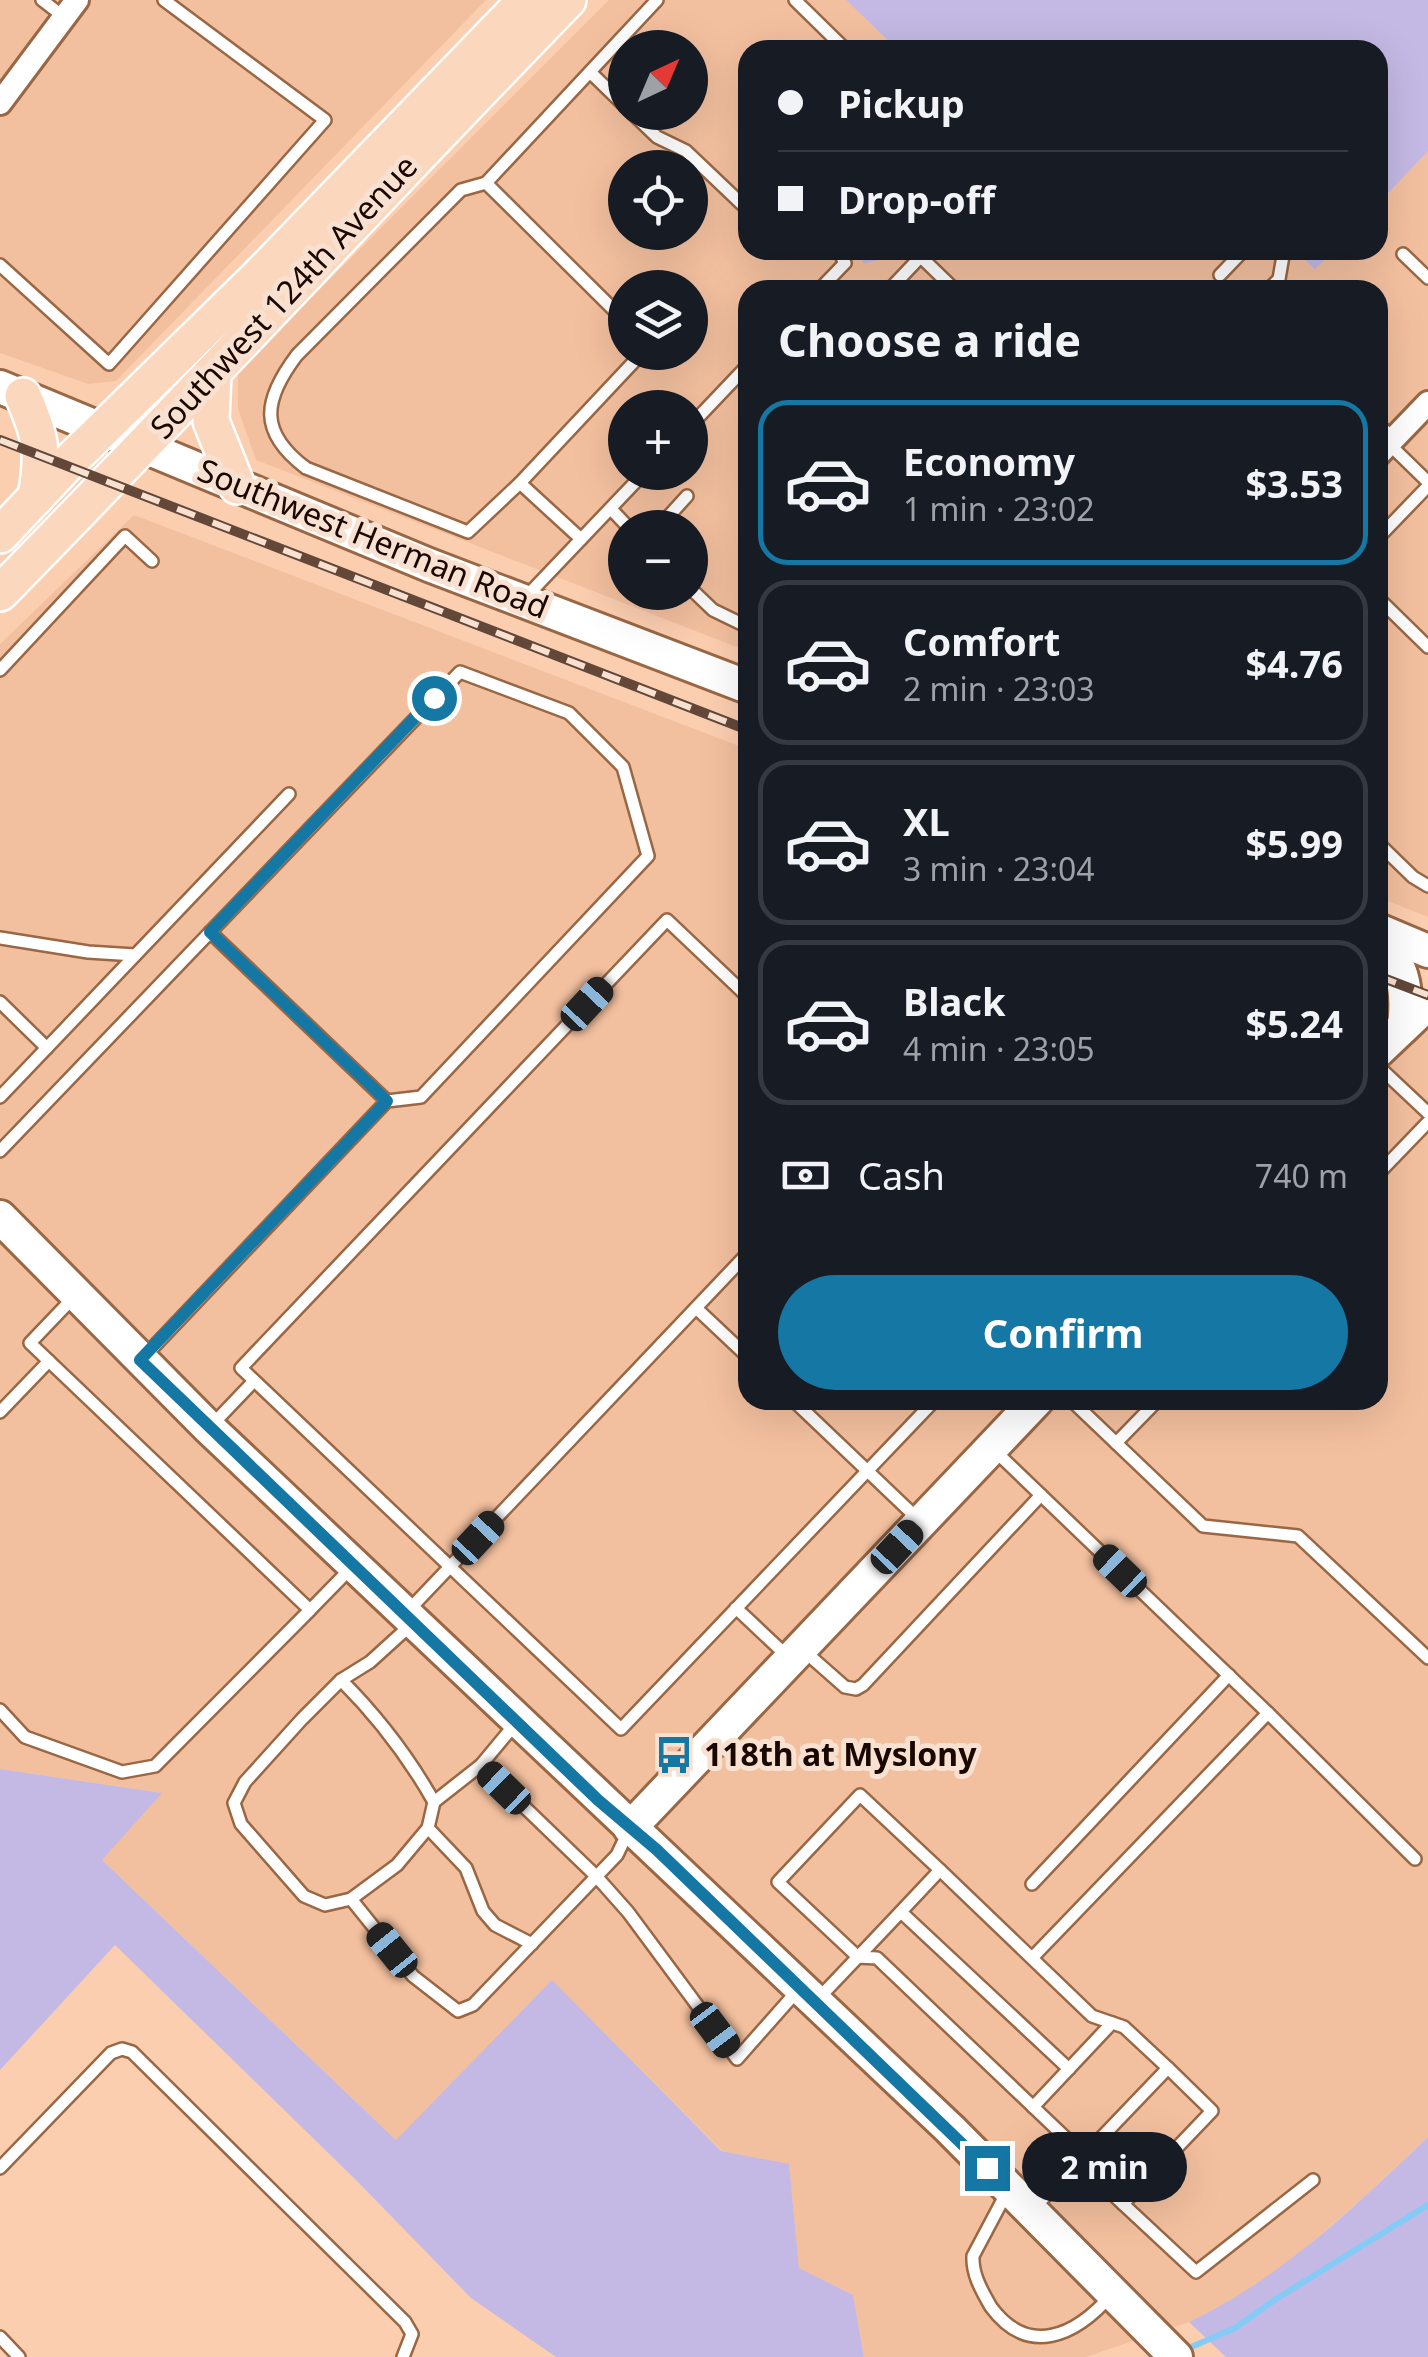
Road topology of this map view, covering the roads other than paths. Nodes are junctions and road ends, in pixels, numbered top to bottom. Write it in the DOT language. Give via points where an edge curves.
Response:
graph roads {
  1 [pos="42,0"];
  2 [pos="164,0"];
  3 [pos="526,0"];
  4 [pos="568,0"];
  5 [pos="657,0"];
  6 [pos="795,0"];
  7 [pos="70,8"];
  8 [pos="836,40"];
  9 [pos="590,72"];
  10 [pos="608,89"];
  11 [pos="0,103"];
  12 [pos="649,130"];
  13 [pos="486,183"];
  14 [pos="738,200"];
  15 [pos="1403,254"];
  16 [pos="845,260"];
  17 [pos="918,260"];
  18 [pos="929,260"];
  19 [pos="1234,260"];
  20 [pos="0,265"];
  21 [pos="1220,275"];
  22 [pos="1428,278"];
  23 [pos="829,280"];
  24 [pos="899,280"];
  25 [pos="946,280"];
  26 [pos="608,304"];
  27 [pos="625,370"];
  28 [pos="213,374"];
  29 [pos="738,376"];
  30 [pos="12,392"];
  31 [pos="1428,403"];
  32 [pos="708,407"];
  33 [pos="104,428"];
  34 [pos="1388,437"];
  35 [pos="1388,444"];
  36 [pos="145,445"];
  37 [pos="520,482"];
  38 [pos="1428,484"];
  39 [pos="237,486"];
  40 [pos="628,490"];
  41 [pos="36,496"];
  42 [pos="687,496"];
  43 [pos="610,509"];
  44 [pos="674,510"];
  45 [pos="1388,527"];
  46 [pos="0,535"];
  47 [pos="581,540"];
  48 [pos="152,562"];
  49 [pos="0,593"];
  50 [pos="522,601"];
  51 [pos="708,606"];
  52 [pos="1388,608"];
  53 [pos="738,623"];
  54 [pos="1428,647"];
  55 [pos="0,670"];
  56 [pos="738,684"];
  57 [pos="289,794"];
  58 [pos="1388,852"];
  59 [pos="1428,886"];
  60 [pos="210,932"];
  61 [pos="1388,935"];
  62 [pos="0,938"];
  63 [pos="1388,946"];
  64 [pos="1428,951"];
  65 [pos="136,955"];
  66 [pos="738,987"];
  67 [pos="0,1002"];
  68 [pos="1428,1003"];
  69 [pos="1404,1026"];
  70 [pos="1388,1041"];
  71 [pos="47,1048"];
  72 [pos="1388,1075"];
  73 [pos="0,1098"];
  74 [pos="387,1101"];
  75 [pos="1428,1113"];
  76 [pos="1428,1122"];
  77 [pos="0,1151"];
  78 [pos="1388,1164"];
  79 [pos="0,1217"];
  80 [pos="738,1264"];
  81 [pos="76,1295"];
  82 [pos="696,1308"];
  83 [pos="738,1348"];
  84 [pos="140,1360"];
  85 [pos="49,1361"];
  86 [pos="254,1381"];
  87 [pos="803,1410"];
  88 [pos="926,1410"];
  89 [pos="1028,1410"];
  90 [pos="1081,1410"];
  91 [pos="1148,1410"];
  92 [pos="0,1412"];
  93 [pos="209,1428"];
  94 [pos="1116,1443"];
  95 [pos="992,1448"];
  96 [pos="867,1471"];
  97 [pos="1041,1495"];
  98 [pos="921,1522"];
  99 [pos="353,1566"];
  100 [pos="450,1566"];
  101 [pos="736,1608"];
  102 [pos="310,1610"];
  103 [pos="409,1619"];
  104 [pos="796,1653"];
  105 [pos="1428,1658"];
  106 [pos="1228,1675"];
  107 [pos="341,1680"];
  108 [pos="0,1710"];
  109 [pos="1268,1713"];
  110 [pos="517,1722"];
  111 [pos="481,1765"];
  112 [pos="434,1802"];
  113 [pos="428,1828"];
  114 [pos="630,1828"];
  115 [pos="1414,1859"];
  116 [pos="940,1870"];
  117 [pos="596,1876"];
  118 [pos="1032,1884"];
  119 [pos="351,1900"];
  120 [pos="900,1912"];
  121 [pos="532,1944"];
  122 [pos="858,1957"];
  123 [pos="1032,1958"];
  124 [pos="808,1994"];
  125 [pos="1112,2022"];
  126 [pos="1069,2068"];
  127 [pos="1168,2068"];
  128 [pos="1034,2107"];
  129 [pos="1078,2162"];
  130 [pos="0,2168"];
  131 [pos="1313,2180"];
  132 [pos="1019,2201"];
  133 [pos="1123,2204"];
  134 [pos="1122,2304"];
  135 [pos="0,2338"];
  136 [pos="19,2357"];
  137 [pos="402,2357"];
  138 [pos="1176,2357"];
  1 -- 7 [label="lane"];
  2 -- 20 [label="lane" via="325,120 108,364"];
  3 -- 33 [label="main road, Southwest 124th Avenue"];
  4 -- 28 [label="main road, Southwest 124th Avenue"];
  5 -- 9 [label="lane"];
  6 -- 8 [label="lane"];
  7 -- 11 [label="street"];
  9 -- 10 [label="lane"];
  9 -- 13 [label="lane"];
  12 -- 14 [label="lane" via="686,151"];
  13 -- 26 [label="lane"];
  13 -- 37 [label="lane" via="460,190 297,356 280,377 270,426 287,454 306,468 468,532"];
  15 -- 22 [label="lane"];
  16 -- 23 [label="lane"];
  17 -- 24 [label="lane"];
  18 -- 25 [label="lane"];
  19 -- 21 [label="lane"];
  27 -- 37 [label="lane"];
  28 -- 36 [label="main road, Southwest 124th Avenue"];
  28 -- 39 [label="main road" via="211,421"];
  29 -- 32 [label="lane"];
  30 -- 33 [label="street, Southwest Herman Road"];
  30 -- 41 [label="main road" via="41,440"];
  31 -- 34 [label="street"];
  33 -- 36 [label="street, Southwest Herman Road"];
  33 -- 41 [label="main road, Southwest 124th Avenue"];
  35 -- 38 [label="lane"];
  36 -- 39 [label="street, Southwest Herman Road"];
  36 -- 49 [label="main road, Southwest 124th Avenue"];
  37 -- 47 [label="lane"];
  38 -- 45 [label="lane"];
  39 -- 50 [label="street, Southwest Herman Road"];
  40 -- 43 [label="lane"];
  41 -- 46 [label="main road, Southwest 124th Avenue"];
  42 -- 44 [label="lane"];
  43 -- 47 [label="lane"];
  47 -- 50 [label="lane"];
  48 -- 55 [label="lane" via="125,536"];
  50 -- 56 [label="street, Southwest Herman Road"];
  51 -- 53 [label="lane"];
  52 -- 54 [label="lane"];
  57 -- 65 [label="lane"];
  58 -- 59 [label="lane"];
  60 -- 74 [label="lane"];
  60 -- 74 [label="lane" via="460,672 569,714 623,768 648,856 421,1097"];
  60 -- 77 [label="lane"];
  61 -- 64 [label="street"];
  62 -- 65 [label="lane"];
  63 -- 69 [label="street" via="1406,987"];
  65 -- 71 [label="lane"];
  66 -- 86 [label="lane" via="667,920 241,1368"];
  67 -- 71 [label="lane"];
  68 -- 69 [label="street"];
  69 -- 70 [label="street"];
  71 -- 73 [label="lane"];
  72 -- 75 [label="lane"];
  74 -- 84 [label="lane"];
  76 -- 78 [label="lane"];
  79 -- 81 [label="street"];
  80 -- 82 [label="lane"];
  81 -- 84 [label="street"];
  81 -- 85 [label="lane" via="30,1343"];
  82 -- 83 [label="lane"];
  82 -- 100 [label="lane"];
  84 -- 93 [label="street"];
  85 -- 92 [label="lane"];
  85 -- 102 [label="lane"];
  86 -- 93 [label="lane"];
  86 -- 100 [label="lane"];
  87 -- 96 [label="lane"];
  88 -- 96 [label="lane"];
  89 -- 95 [label="street"];
  90 -- 94 [label="lane"];
  91 -- 94 [label="lane"];
  93 -- 99 [label="street"];
  94 -- 105 [label="lane" via="1203,1526 1298,1536"];
  95 -- 97 [label="lane"];
  95 -- 98 [label="street"];
  96 -- 98 [label="lane"];
  96 -- 101 [label="lane"];
  97 -- 104 [label="lane" via="856,1689"];
  97 -- 106 [label="lane"];
  98 -- 104 [label="street"];
  99 -- 102 [label="lane"];
  99 -- 103 [label="street"];
  100 -- 101 [label="lane" via="620,1729"];
  100 -- 103 [label="lane"];
  101 -- 104 [label="lane"];
  102 -- 108 [label="lane" via="155,1766 122,1772 74,1755 25,1737"];
  103 -- 107 [label="lane" via="370,1662"];
  103 -- 110 [label="street"];
  104 -- 114 [label="street"];
  106 -- 109 [label="lane"];
  106 -- 118 [label="lane"];
  107 -- 112 [label="lane" via="374,1714"];
  107 -- 119 [label="lane" via="245,1782 234,1803 240,1824 304,1896 325,1905"];
  109 -- 115 [label="lane"];
  109 -- 123 [label="lane"];
  110 -- 111 [label="lane"];
  110 -- 114 [label="street"];
  111 -- 112 [label="lane"];
  111 -- 117 [label="lane"];
  112 -- 113 [label="lane"];
  113 -- 119 [label="lane" via="396,1865"];
  113 -- 121 [label="lane" via="466,1868 483,1912"];
  114 -- 117 [label="lane" via="618,1855"];
  114 -- 124 [label="street"];
  116 -- 120 [label="lane"];
  116 -- 122 [label="lane" via="860,1795 819,1838 778,1882"];
  116 -- 123 [label="lane"];
  117 -- 121 [label="lane"];
  117 -- 124 [label="lane" via="737,2059"];
  119 -- 121 [label="lane" via="413,1976 458,2011 473,2005"];
  120 -- 122 [label="lane"];
  120 -- 126 [label="lane"];
  122 -- 124 [label="lane"];
  122 -- 128 [label="lane" via="878,1958"];
  123 -- 125 [label="lane" via="1092,2016"];
  124 -- 132 [label="street"];
  125 -- 126 [label="lane"];
  125 -- 127 [label="lane"];
  126 -- 128 [label="lane"];
  127 -- 129 [label="lane"];
  127 -- 133 [label="lane" via="1212,2112"];
  128 -- 129 [label="lane" via="1070,2142"];
  129 -- 132 [label="lane"];
  129 -- 133 [label="lane"];
  130 -- 137 [label="lane" via="111,2053 132,2052 405,2322 412,2334"];
  131 -- 133 [label="lane" via="1196,2272"];
  132 -- 134 [label="street"];
  132 -- 134 [label="lane" via="973,2256 980,2287 1018,2340 1059,2342"];
  134 -- 138 [label="street"];
  135 -- 136 [label="lane"];
}
